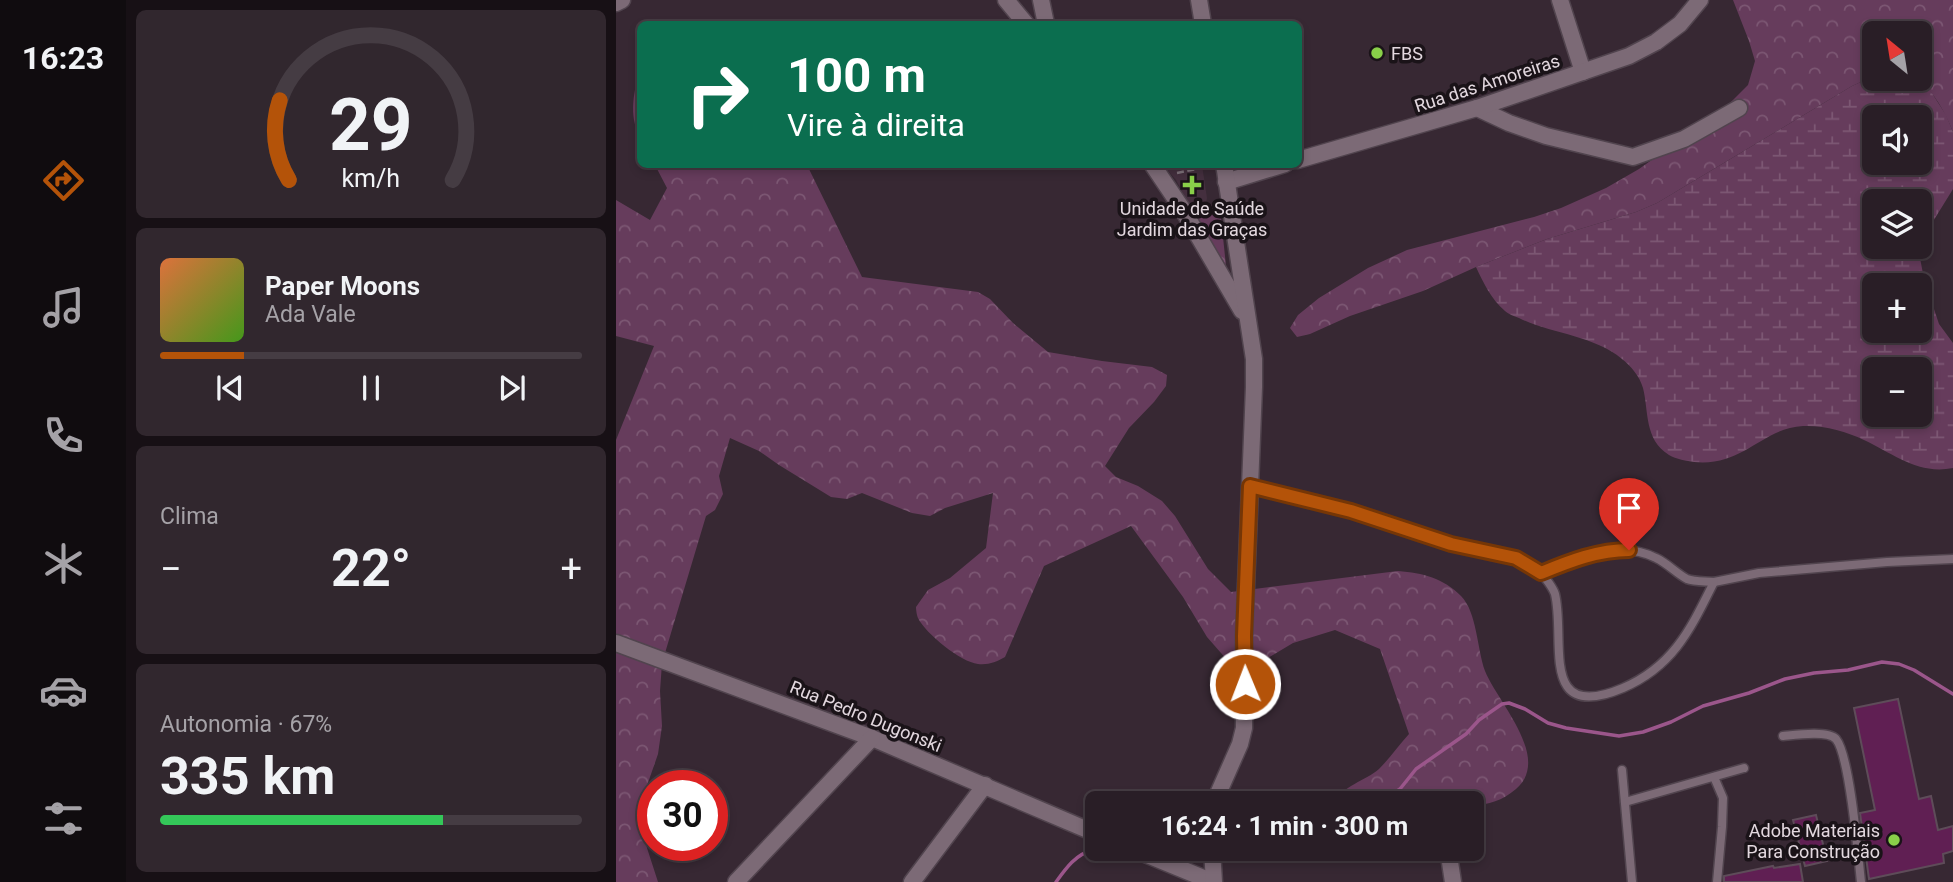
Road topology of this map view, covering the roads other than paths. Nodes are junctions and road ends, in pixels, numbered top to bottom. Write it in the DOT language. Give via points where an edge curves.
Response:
graph roads {
  1 [pos="622,0"];
  2 [pos="1006,0"];
  3 [pos="1041,0"];
  4 [pos="1199,0"];
  5 [pos="1560,0"];
  6 [pos="1700,0"];
  7 [pos="616,3"];
  8 [pos="1024,21"];
  9 [pos="1045,21"];
  10 [pos="1202,21"];
  11 [pos="1583,72"];
  12 [pos="1477,108"];
  13 [pos="1740,108"];
  14 [pos="1302,159"];
  15 [pos="1155,168"];
  16 [pos="1222,168"];
  17 [pos="1272,168"];
  18 [pos="1226,182"];
  19 [pos="1247,320"];
  20 [pos="1250,486"];
  21 [pos="1953,559"];
  22 [pos="1541,573"];
  23 [pos="1714,582"];
  24 [pos="616,643"];
  25 [pos="1783,736"];
  26 [pos="872,738"];
  27 [pos="1744,768"];
  28 [pos="1622,770"];
  29 [pos="1714,776"];
  30 [pos="985,785"];
  31 [pos="1219,791"];
  32 [pos="1625,802"];
  33 [pos="1085,829"];
  34 [pos="1162,861"];
  35 [pos="1213,861"];
  36 [pos="1450,861"];
  37 [pos="736,882"];
  38 [pos="912,882"];
  39 [pos="1214,882"];
  40 [pos="1453,882"];
  41 [pos="1632,882"];
  42 [pos="1717,882"];
  43 [pos="1861,882"];
  1 -- 7 [label="street"];
  2 -- 8 [label="street"];
  3 -- 9 [label="street"];
  4 -- 10 [label="street"];
  5 -- 11 [label="street"];
  6 -- 11 [label="street, Rua das Amoreiras" via="1680,24 1656,42"];
  11 -- 12 [label="street, Rua das Amoreiras"];
  12 -- 13 [label="street" via="1546,136 1633,157 1684,139"];
  12 -- 14 [label="street, Rua das Amoreiras"];
  15 -- 19 [label="street"];
  16 -- 18 [label="street"];
  17 -- 18 [label="street"];
  18 -- 19 [label="street"];
  19 -- 20 [label="street" via="1254,359"];
  20 -- 22 [label="lane" via="1516,558"];
  20 -- 31 [label="street" via="1244,728"];
  21 -- 23 [label="lane" via="1759,573"];
  22 -- 23 [label="lane" via="1574,559 1629,550 1655,557 1689,580"];
  22 -- 23 [label="lane" via="1555,593 1560,670 1566,686 1580,696 1607,694 1631,684 1668,658 1689,632"];
  24 -- 26 [label="street, Rua Pedro Dugonski"];
  25 -- 43 [label="lane" via="1827,734 1836,739 1846,766"];
  26 -- 30 [label="street, Rua Pedro Dugonski"];
  26 -- 37 [label="street"];
  27 -- 29 [label="lane"];
  28 -- 32 [label="lane"];
  29 -- 32 [label="lane"];
  29 -- 42 [label="lane" via="1723,798"];
  30 -- 33 [label="street, Rua Pedro Dugonski"];
  30 -- 38 [label="street"];
  32 -- 41 [label="lane"];
  34 -- 39 [label="street"];
  35 -- 39 [label="street"];
  36 -- 40 [label="street"];
}
